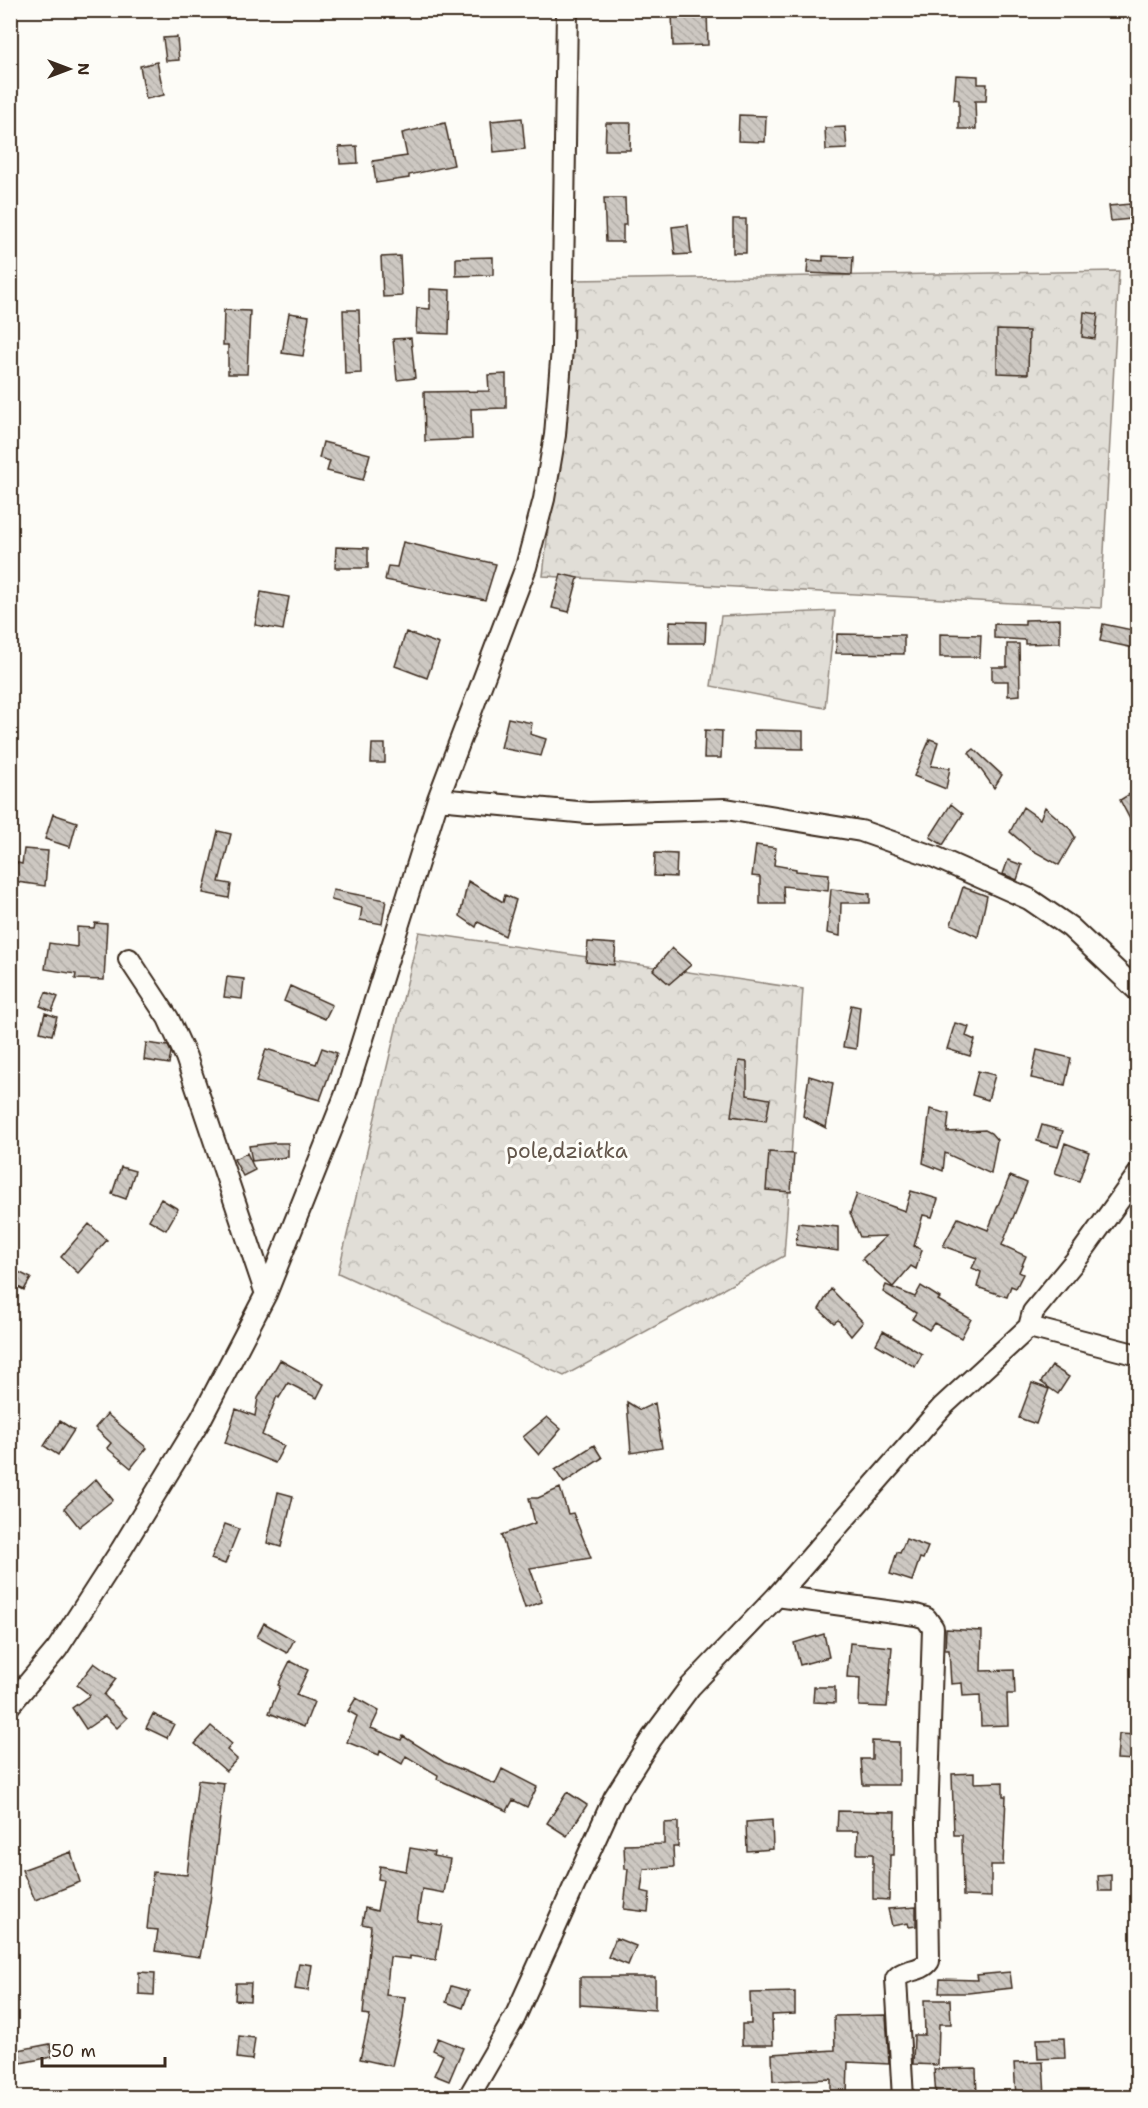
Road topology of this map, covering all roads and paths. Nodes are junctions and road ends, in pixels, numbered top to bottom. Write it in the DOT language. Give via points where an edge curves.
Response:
graph roads {
  1 [pos="567,10"];
  2 [pos="438,799"];
  3 [pos="129,959"];
  4 [pos="1137,991"];
  5 [pos="1137,1174"];
  6 [pos="266,1294"];
  7 [pos="1029,1327"];
  8 [pos="1137,1355"];
  9 [pos="777,1596"];
  10 [pos="10,1705"];
  11 [pos="468,2097"];
  12 [pos="903,2097"];
  1 -- 2 [label="street" via="562,348 555,435 526,567"];
  2 -- 4 [label="street" via="588,813 726,809 861,831 935,857 1029,899 1070,927"];
  2 -- 6 [label="street" via="345,1096"];
  3 -- 6 [label="street" via="168,1018 186,1057"];
  5 -- 7 [label="street" via="1079,1257 1033,1312"];
  6 -- 10 [label="street" via="201,1419 121,1550 57,1650"];
  7 -- 8 [label="street"];
  7 -- 9 [label="street" via="942,1407"];
  9 -- 11 [label="street" via="690,1687 632,1767 614,1798 515,2017"];
  9 -- 12 [label="street" via="916,1615 926,1618 933,1628 927,1823 929,1961 924,1968 896,1979"];
}
